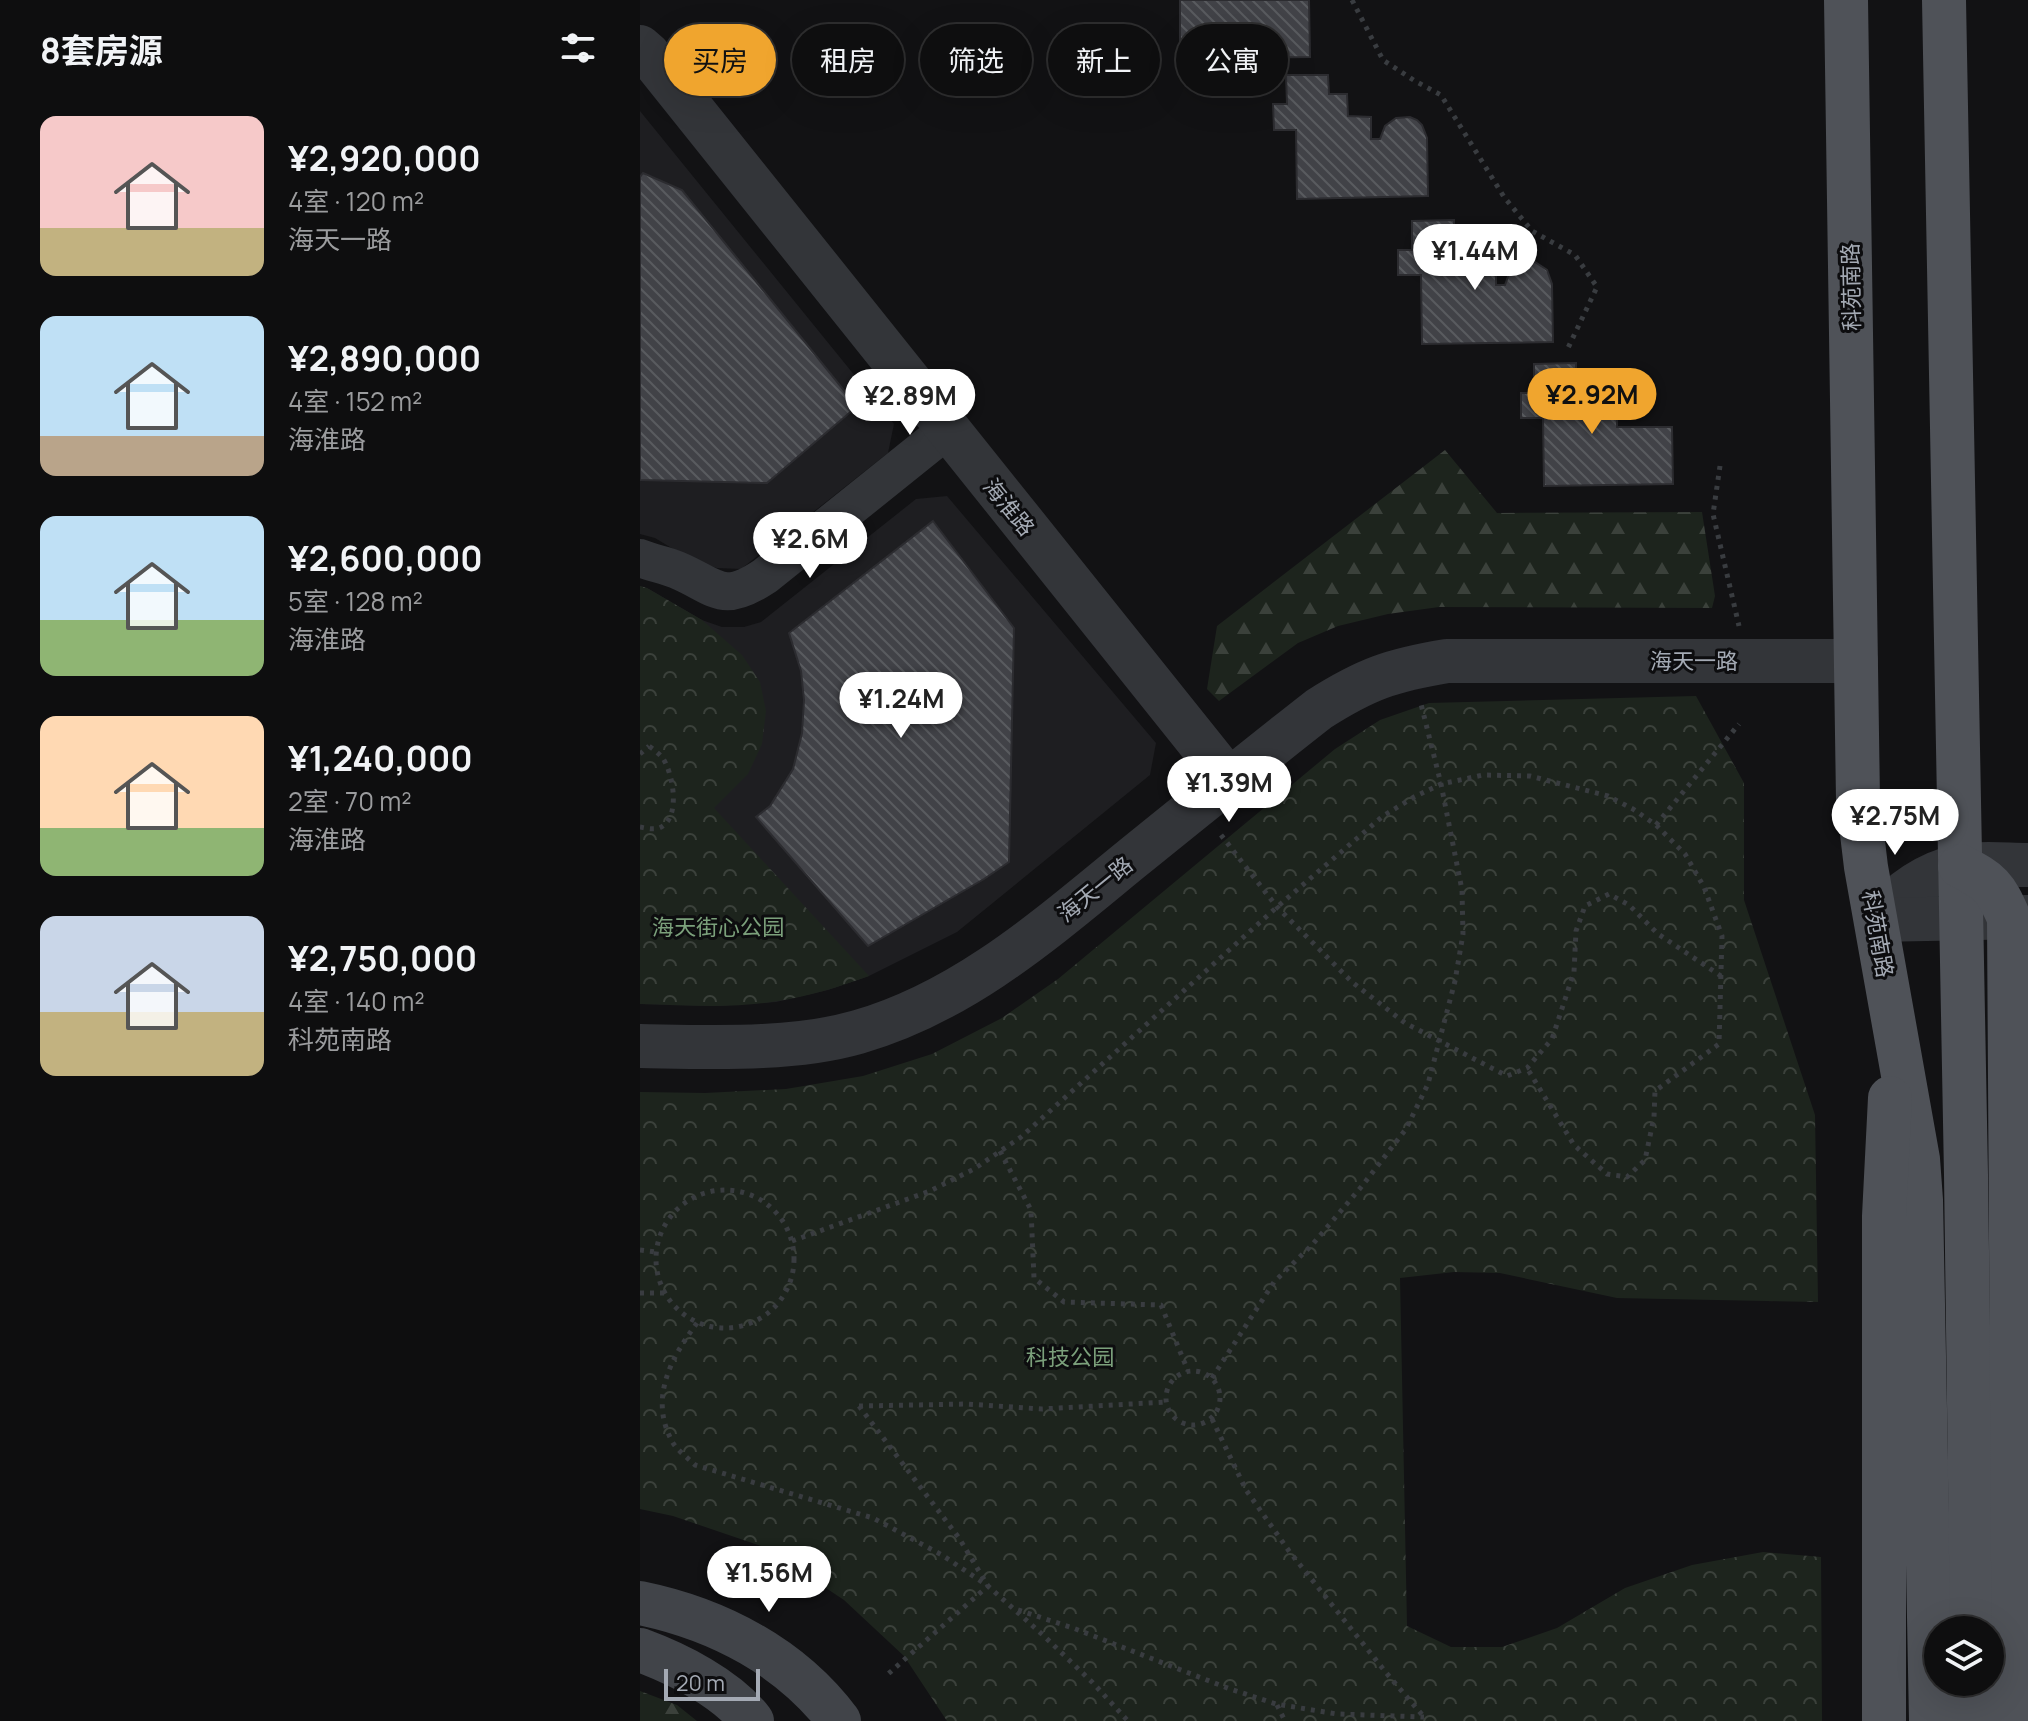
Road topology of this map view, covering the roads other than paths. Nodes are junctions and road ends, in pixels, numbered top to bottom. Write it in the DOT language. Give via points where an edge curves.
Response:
graph roads {
  1 [pos="1846,0"];
  2 [pos="1944,0"];
  3 [pos="640,47"];
  4 [pos="947,430"];
  5 [pos="640,558"];
  6 [pos="1856,661"];
  7 [pos="1229,780"];
  8 [pos="2028,865"];
  9 [pos="1960,866"];
  10 [pos="1961,918"];
  11 [pos="2018,918"];
  12 [pos="1876,920"];
  13 [pos="1894,1023"];
  14 [pos="640,1046"];
  15 [pos="1949,1544"];
  16 [pos="640,1603"];
  17 [pos="1968,1616"];
  18 [pos="640,1650"];
  19 [pos="1973,1696"];
  20 [pos="752,1721"];
  21 [pos="839,1721"];
  22 [pos="1884,1721"];
  23 [pos="1931,1721"];
  24 [pos="1973,1721"];
  25 [pos="2014,1721"];
  1 -- 6 [label="main road, 科苑南路"];
  2 -- 9 [label="main road, 科苑南路"];
  3 -- 4 [label="street, 海淮路"];
  4 -- 5 [label="street" via="750,586 719,590"];
  4 -- 7 [label="street, 海淮路"];
  6 -- 7 [label="street, 海天一路" via="1487,660 1411,667 1349,690"];
  6 -- 12 [label="main road, 科苑南路" via="1858,800"];
  7 -- 14 [label="street, 海天一路" via="995,967 902,1018 800,1042"];
  8 -- 9 [label="street"];
  9 -- 10 [label="main road, 科苑南路"];
  9 -- 11 [label="main road" via="1985,879"];
  9 -- 12 [label="street" via="1925,877"];
  10 -- 11 [label="street"];
  10 -- 12 [label="street"];
  10 -- 15 [label="main road, 科苑南路"];
  11 -- 25 [label="main road"];
  12 -- 13 [label="main road, 科苑南路"];
  13 -- 15 [label="main road, 科苑南路" via="1918,1159"];
  13 -- 22 [label="main road" via="1884,1216"];
  15 -- 17 [label="main road, 科苑南路"];
  15 -- 23 [label="main road, 科苑南路"];
  16 -- 21 [label="main road" via="705,1622 758,1647 798,1677"];
  18 -- 20 [label="main road" via="684,1668"];
  19 -- 24 [label="main road"];
}
